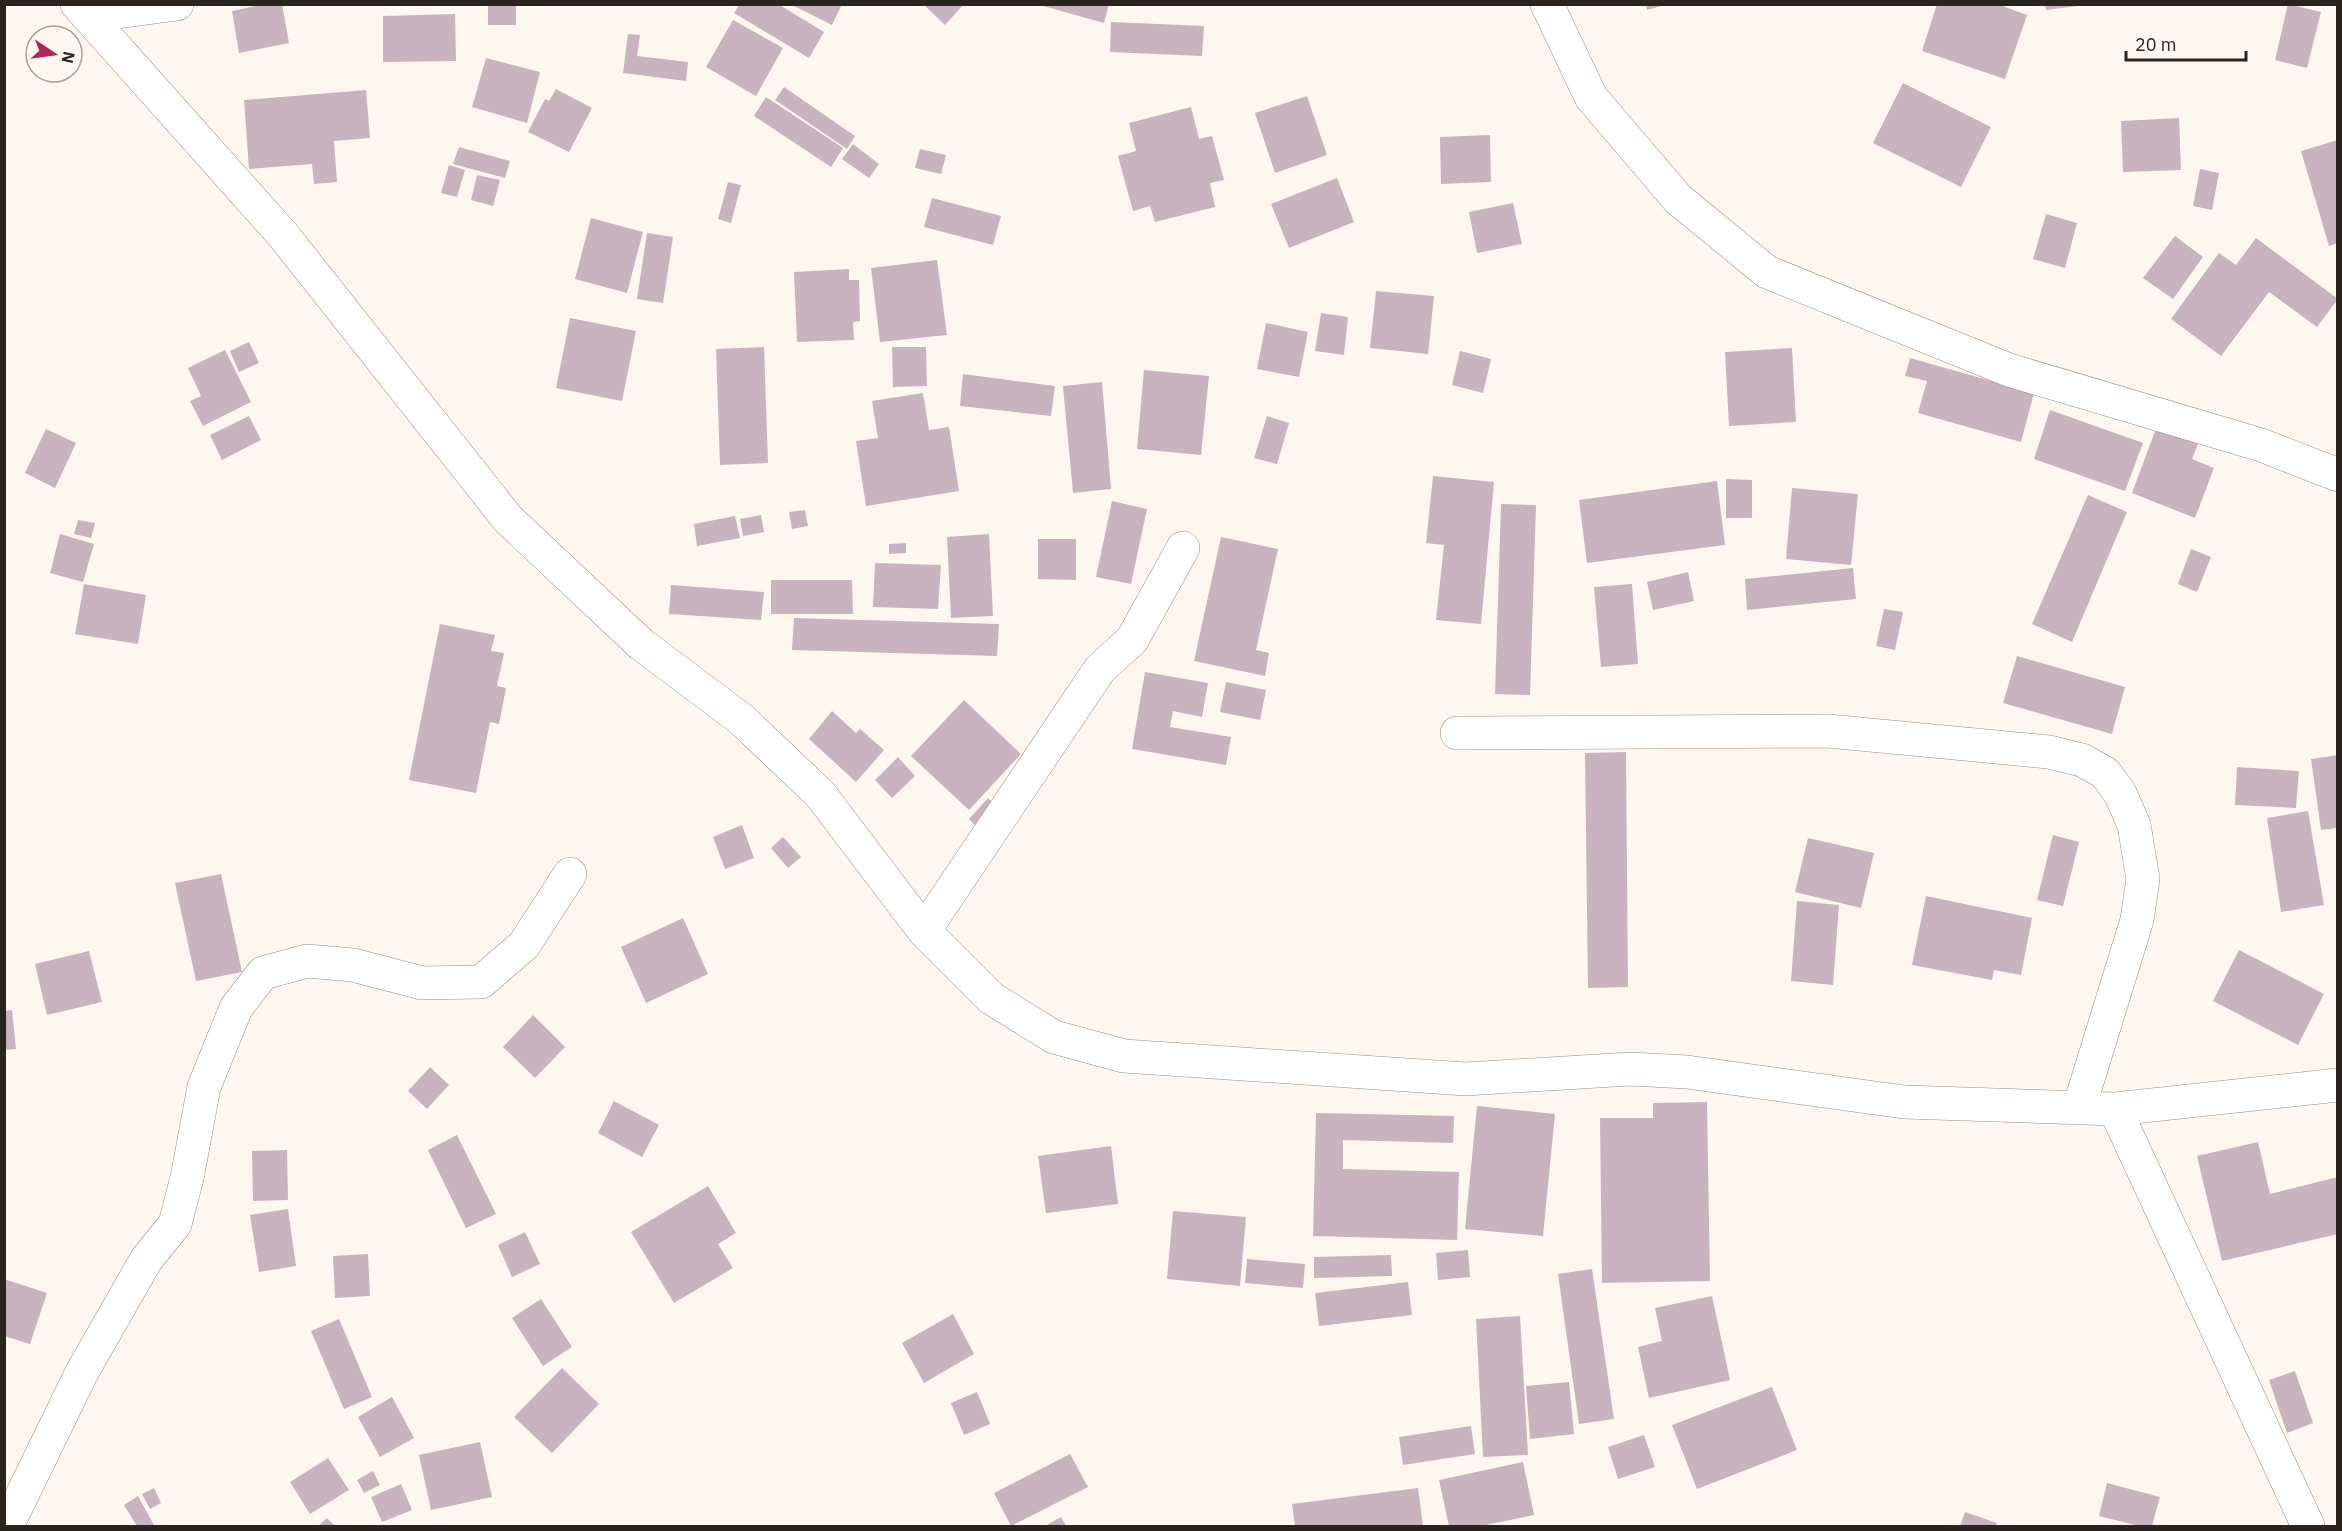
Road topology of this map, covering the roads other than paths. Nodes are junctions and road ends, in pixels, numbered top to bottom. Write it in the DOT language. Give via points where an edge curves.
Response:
graph roads {
  1 [pos="177,4"];
  2 [pos="1547,4"];
  3 [pos="82,10"];
  4 [pos="2337,475"];
  5 [pos="1183,548"];
  6 [pos="1457,733"];
  7 [pos="570,874"];
  8 [pos="924,931"];
  9 [pos="2337,1085"];
  10 [pos="2079,1108"];
  11 [pos="2115,1109"];
  12 [pos="7,1527"];
  13 [pos="2308,1527"];
  1 -- 3 [label="street"];
  2 -- 4 [label="street" via="1591,97 1678,199 1767,272 2009,370 2261,445"];
  3 -- 8 [label="street" via="283,235 507,519 641,644 741,719 820,794"];
  5 -- 8 [label="street" via="1132,640 1100,669"];
  6 -- 10 [label="street" via="1828,731 2049,752 2082,760 2105,772 2120,793 2134,825 2143,879 2137,920"];
  7 -- 12 [label="street" via="524,945 481,982 422,982 353,965 306,961 263,973 236,1008 204,1087 175,1224 146,1260 82,1372"];
  8 -- 10 [label="street" via="991,998 1054,1037 1124,1056 1466,1078 1630,1069 1687,1072 1904,1102"];
  9 -- 11 [label="street"];
  10 -- 11 [label="street"];
  11 -- 13 [label="street"];
}
